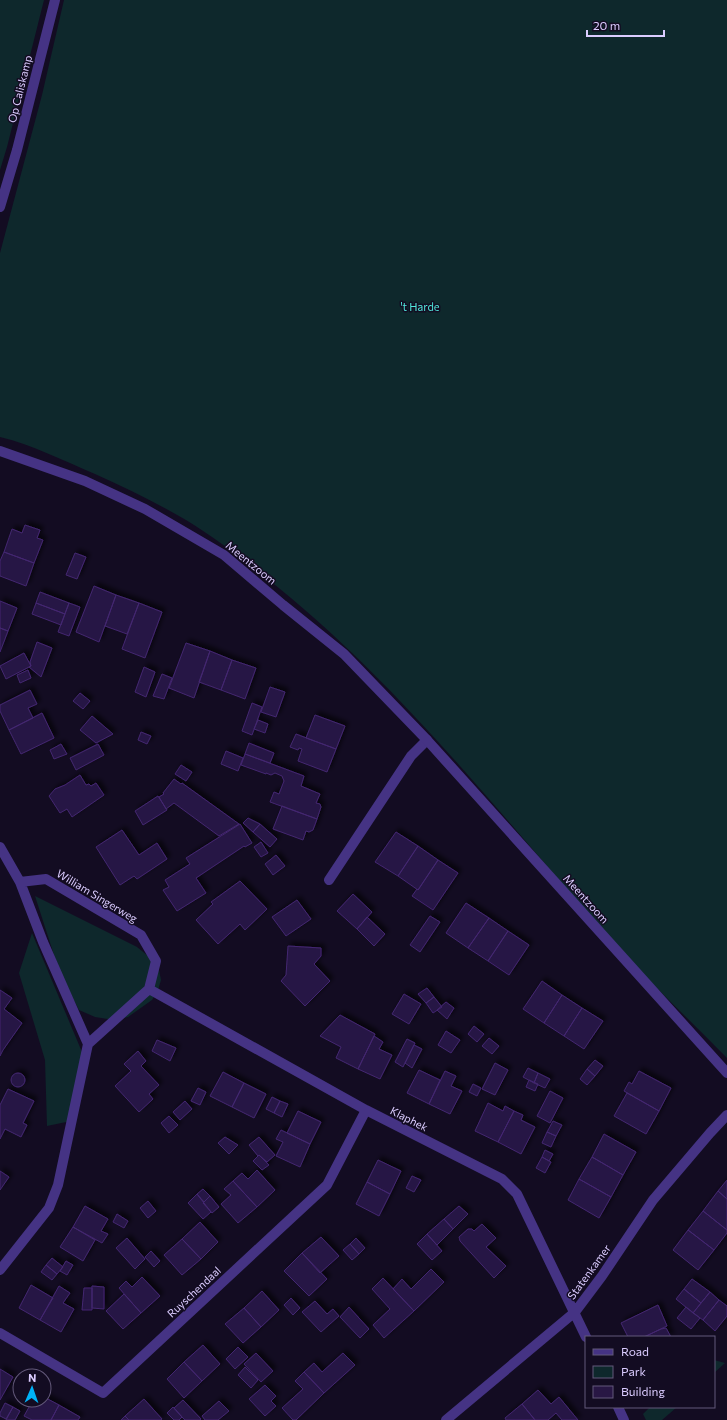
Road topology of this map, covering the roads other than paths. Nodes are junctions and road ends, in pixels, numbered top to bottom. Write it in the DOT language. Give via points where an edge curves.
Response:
graph roads {
  1 [pos="54,0"];
  2 [pos="0,206"];
  3 [pos="0,451"];
  4 [pos="427,740"];
  5 [pos="0,846"];
  6 [pos="329,880"];
  7 [pos="20,882"];
  8 [pos="149,989"];
  9 [pos="88,1044"];
  10 [pos="727,1073"];
  11 [pos="366,1110"];
  12 [pos="727,1115"];
  13 [pos="0,1270"];
  14 [pos="575,1312"];
  15 [pos="0,1334"];
  16 [pos="586,1336"];
  17 [pos="618,1408"];
  18 [pos="446,1420"];
  19 [pos="624,1420"];
  1 -- 2 [label="street, Op Caliskamp"];
  3 -- 4 [label="street, Meentzoom" via="85,481 145,509 224,555 344,654"];
  4 -- 6 [label="street" via="411,756"];
  4 -- 10 [label="street, Meentzoom"];
  5 -- 7 [label="street"];
  7 -- 8 [label="street, William Singerweg" via="46,879 141,935 156,962"];
  7 -- 9 [label="street" via="43,942"];
  8 -- 9 [label="street"];
  8 -- 11 [label="street, Klaphek"];
  9 -- 13 [label="street" via="58,1185 49,1208"];
  11 -- 14 [label="street, Klaphek" via="502,1179 518,1194"];
  11 -- 15 [label="street, Ruyschendaal" via="327,1185 103,1393"];
  12 -- 14 [label="street, Statenkamer" via="653,1200"];
  14 -- 16 [label="street, Klaphek"];
  14 -- 18 [label="street, Statenkamer"];
  17 -- 19 [label="street"];
}
